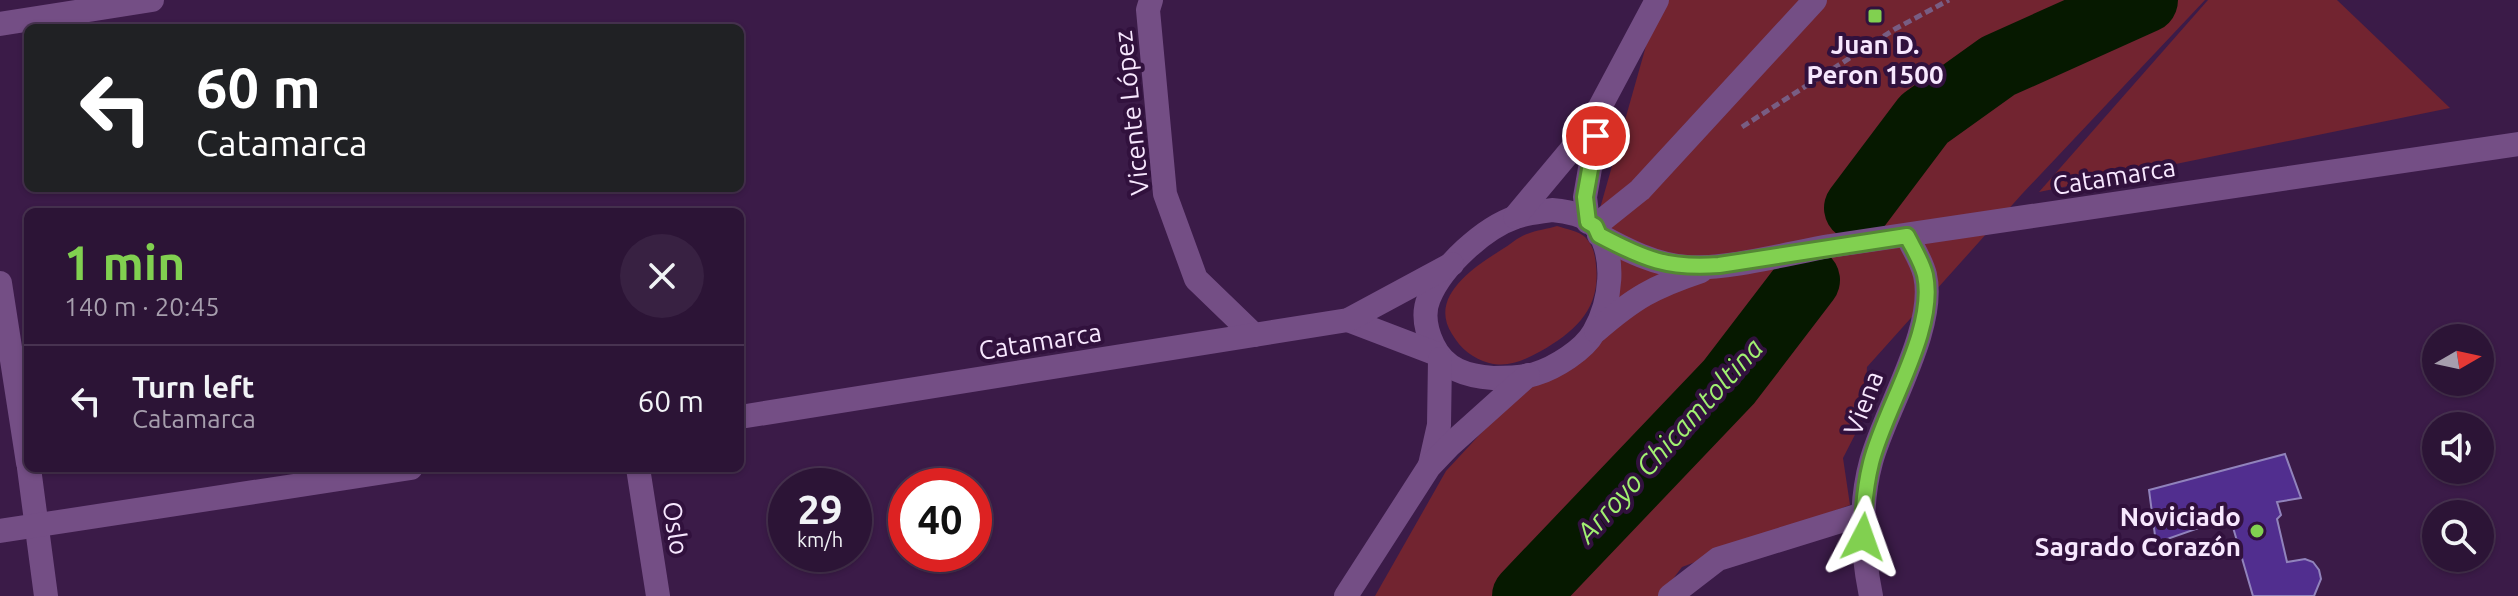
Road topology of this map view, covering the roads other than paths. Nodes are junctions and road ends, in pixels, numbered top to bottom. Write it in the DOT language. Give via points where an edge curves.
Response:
graph roads {
  1 [pos="152,0"];
  2 [pos="1657,0"];
  3 [pos="1815,0"];
  4 [pos="1147,3"];
  5 [pos="0,24"];
  6 [pos="1600,107"];
  7 [pos="2518,144"];
  8 [pos="1515,217"];
  9 [pos="1594,227"];
  10 [pos="1907,236"];
  11 [pos="1452,264"];
  12 [pos="1719,265"];
  13 [pos="0,283"];
  14 [pos="1348,320"];
  15 [pos="1594,333"];
  16 [pos="1254,335"];
  17 [pos="1439,357"];
  18 [pos="1528,375"];
  19 [pos="744,416"];
  20 [pos="24,440"];
  21 [pos="1429,467"];
  22 [pos="29,472"];
  23 [pos="385,472"];
  24 [pos="639,472"];
  25 [pos="1863,514"];
  26 [pos="38,525"];
  27 [pos="0,531"];
  28 [pos="46,596"];
  29 [pos="658,596"];
  30 [pos="1346,596"];
  31 [pos="1670,596"];
  32 [pos="1871,596"];
  1 -- 5 [label="street"];
  2 -- 6 [label="street"];
  3 -- 9 [label="street" via="1640,190"];
  4 -- 16 [label="street, Vicente López" via="1165,194 1196,279"];
  6 -- 8 [label="street"];
  6 -- 9 [label="street" via="1585,197"];
  7 -- 10 [label="street, Catamarca"];
  8 -- 9 [label="street" via="1570,212"];
  8 -- 11 [label="street" via="1475,240"];
  9 -- 12 [label="street, Catamarca" via="1658,262"];
  9 -- 15 [label="street" via="1607,254 1611,284"];
  10 -- 12 [label="street, Catamarca"];
  10 -- 25 [label="street, Viena" via="1925,275 1926,299 1919,335 1871,462"];
  11 -- 14 [label="street, Catamarca"];
  11 -- 17 [label="street" via="1428,300 1425,326"];
  12 -- 15 [label="street, Catamarca" via="1660,284"];
  13 -- 20 [label="street"];
  14 -- 16 [label="street, Catamarca"];
  14 -- 17 [label="street, Catamarca"];
  15 -- 18 [label="street" via="1557,363"];
  16 -- 19 [label="street, Catamarca"];
  17 -- 18 [label="street" via="1457,371 1487,377"];
  17 -- 21 [label="street" via="1439,425"];
  18 -- 21 [label="street"];
  21 -- 30 [label="street"];
  22 -- 26 [label="street"];
  23 -- 26 [label="street"];
  24 -- 29 [label="street, Oslo"];
  25 -- 31 [label="street" via="1718,559"];
  25 -- 32 [label="street, Viena" via="1863,560"];
  26 -- 27 [label="street"];
  26 -- 28 [label="street"];
}
